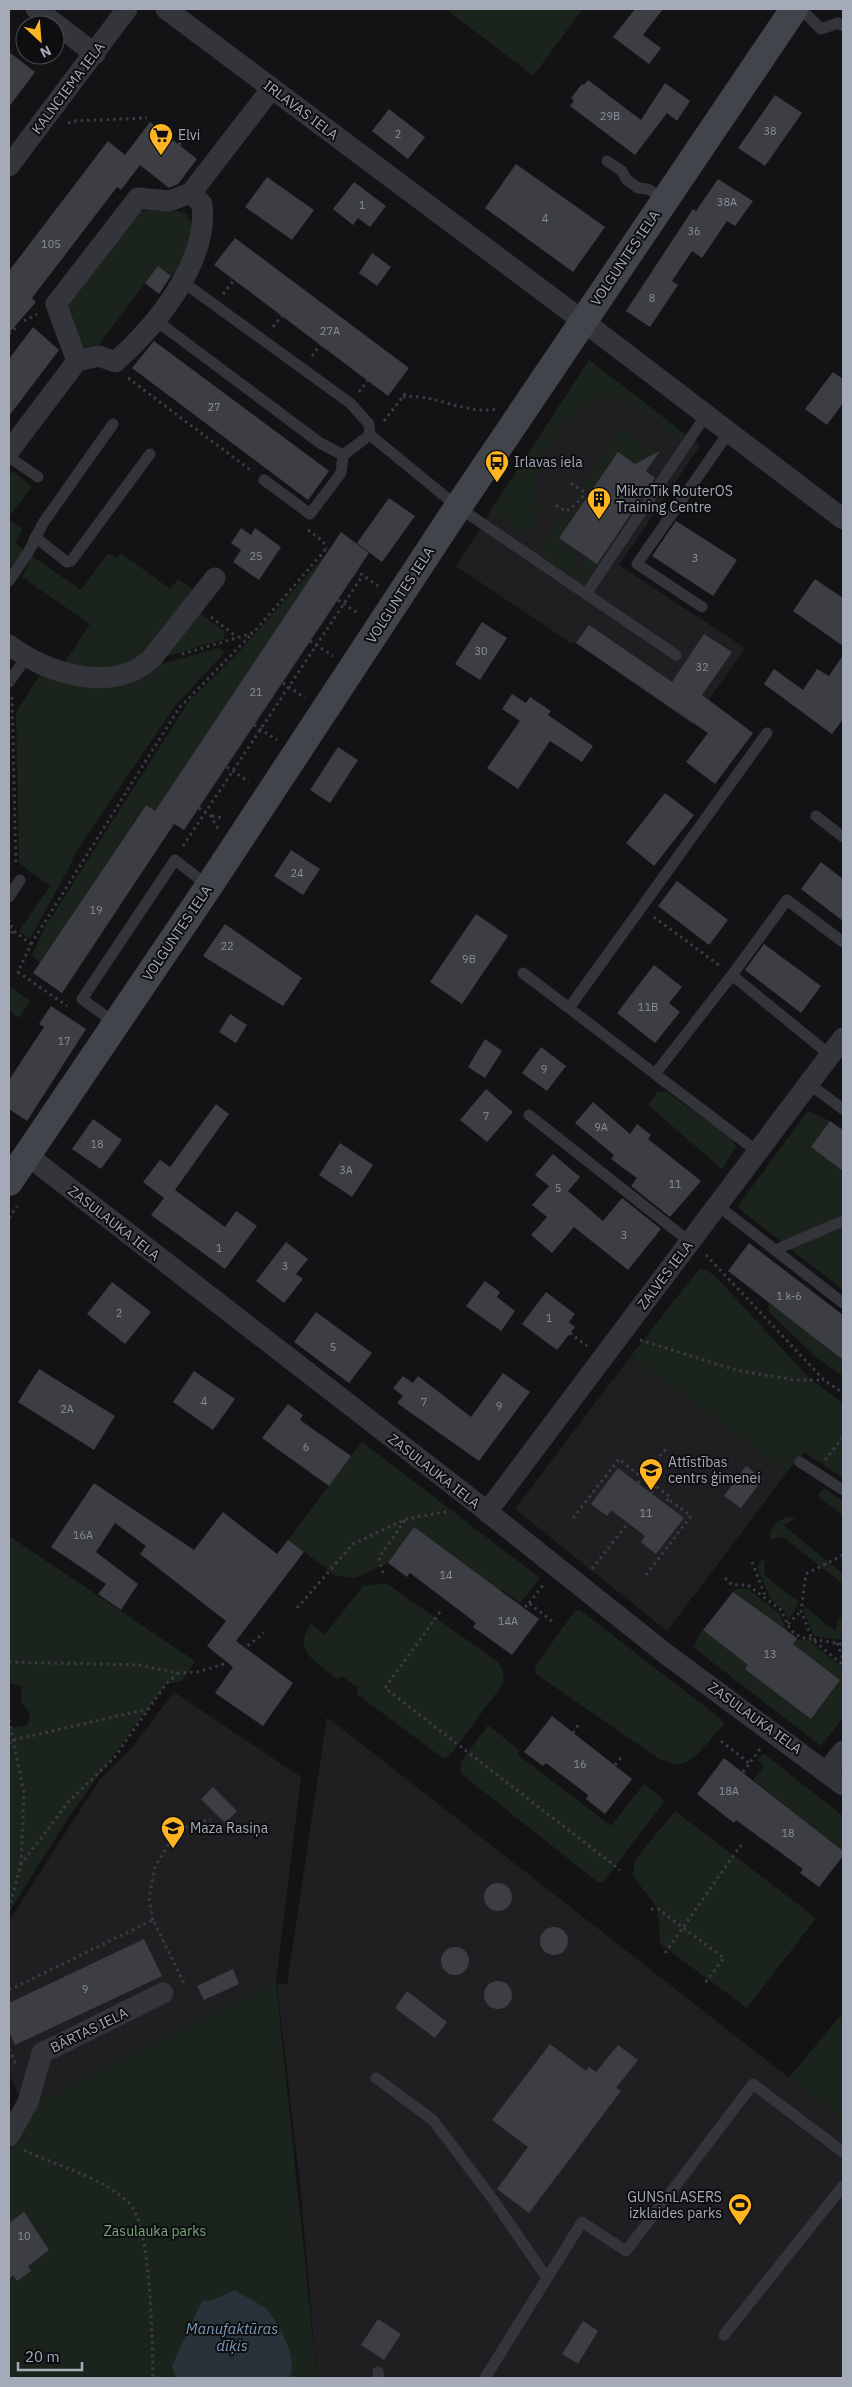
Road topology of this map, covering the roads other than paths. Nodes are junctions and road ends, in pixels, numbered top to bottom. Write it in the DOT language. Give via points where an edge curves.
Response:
graph roads {
  1 [pos="36,9"];
  2 [pos="127,9"];
  3 [pos="166,9"];
  4 [pos="794,9"];
  5 [pos="801,9"];
  6 [pos="843,26"];
  7 [pos="94,54"];
  8 [pos="272,88"];
  9 [pos="607,161"];
  10 [pos="9,166"];
  11 [pos="191,193"];
  12 [pos="664,200"];
  13 [pos="183,282"];
  14 [pos="154,320"];
  15 [pos="583,320"];
  16 [pos="77,361"];
  17 [pos="706,414"];
  18 [pos="113,424"];
  19 [pos="729,432"];
  20 [pos="370,435"];
  21 [pos="9,451"];
  22 [pos="150,454"];
  23 [pos="343,455"];
  24 [pos="9,457"];
  25 [pos="38,478"];
  26 [pos="264,480"];
  27 [pos="458,507"];
  28 [pos="841,515"];
  29 [pos="35,537"];
  30 [pos="215,578"];
  31 [pos="9,581"];
  32 [pos="586,594"];
  33 [pos="702,607"];
  34 [pos="9,645"];
  35 [pos="676,655"];
  36 [pos="26,658"];
  37 [pos="10,680"];
  38 [pos="767,733"];
  39 [pos="816,816"];
  40 [pos="843,837"];
  41 [pos="20,880"];
  42 [pos="207,889"];
  43 [pos="9,897"];
  44 [pos="843,942"];
  45 [pos="523,973"];
  46 [pos="732,975"];
  47 [pos="569,1008"];
  48 [pos="115,1023"];
  49 [pos="843,1038"];
  50 [pos="830,1055"];
  51 [pos="655,1074"];
  52 [pos="809,1084"];
  53 [pos="843,1109"];
  54 [pos="529,1115"];
  55 [pos="758,1152"];
  56 [pos="27,1155"];
  57 [pos="9,1182"];
  58 [pos="718,1206"];
  59 [pos="843,1221"];
  60 [pos="690,1242"];
  61 [pos="775,1250"];
  62 [pos="843,1303"];
  63 [pos="800,1462"];
  64 [pos="843,1490"];
  65 [pos="488,1512"];
  66 [pos="843,1751"];
  67 [pos="835,1778"];
  68 [pos="163,1994"];
  69 [pos="376,2078"];
  70 [pos="12,2141"];
  71 [pos="843,2152"];
  72 [pos="843,2186"];
  73 [pos="547,2278"];
  74 [pos="724,2336"];
  75 [pos="485,2378"];
  1 -- 7 [label="street"];
  2 -- 7 [label="street, KALNCIEMA IELA"];
  3 -- 8 [label="street, IRLAVAS IELA"];
  4 -- 12 [label="street, VOLGUNTES IELA"];
  5 -- 6 [label="lane" via="821,29 838,23"];
  7 -- 10 [label="street, KALNCIEMA IELA"];
  8 -- 11 [label="street"];
  8 -- 15 [label="street, IRLAVAS IELA"];
  9 -- 12 [label="lane" via="638,188 648,189"];
  11 -- 13 [label="street" via="202,204 202,235"];
  11 -- 16 [label="street" via="169,202 138,198 56,304"];
  12 -- 15 [label="street, VOLGUNTES IELA"];
  13 -- 14 [label="street"];
  13 -- 20 [label="lane" via="350,403 369,424"];
  14 -- 16 [label="street" via="115,362 99,356"];
  14 -- 23 [label="lane" via="320,443"];
  15 -- 17 [label="street, IRLAVAS IELA"];
  15 -- 27 [label="street, VOLGUNTES IELA"];
  16 -- 21 [label="street"];
  17 -- 19 [label="street, IRLAVAS IELA"];
  17 -- 32 [label="lane"];
  18 -- 29 [label="lane"];
  19 -- 28 [label="street, IRLAVAS IELA"];
  19 -- 33 [label="lane" via="637,564"];
  20 -- 23 [label="lane"];
  20 -- 27 [label="lane"];
  22 -- 29 [label="lane" via="71,562"];
  23 -- 26 [label="lane" via="341,472 310,514"];
  24 -- 25 [label="lane"];
  27 -- 32 [label="lane"];
  27 -- 42 [label="street, VOLGUNTES IELA"];
  29 -- 31 [label="lane"];
  30 -- 36 [label="street" via="152,658 125,674 84,677 56,672"];
  32 -- 35 [label="lane"];
  34 -- 36 [label="street"];
  36 -- 37 [label="lane"];
  38 -- 47 [label="lane"];
  39 -- 40 [label="lane"];
  41 -- 43 [label="lane"];
  42 -- 48 [label="street, VOLGUNTES IELA"];
  42 -- 48 [label="lane" via="176,860 82,999"];
  44 -- 46 [label="lane" via="787,900"];
  45 -- 47 [label="lane"];
  46 -- 50 [label="lane"];
  46 -- 51 [label="lane"];
  47 -- 51 [label="lane"];
  48 -- 56 [label="street, VOLGUNTES IELA"];
  49 -- 50 [label="street, ZALVES IELA"];
  50 -- 52 [label="street, ZALVES IELA"];
  51 -- 55 [label="lane"];
  52 -- 53 [label="lane"];
  52 -- 55 [label="street, ZALVES IELA"];
  54 -- 60 [label="lane"];
  55 -- 58 [label="street, ZALVES IELA"];
  56 -- 57 [label="street, VOLGUNTES IELA"];
  56 -- 65 [label="street, ZASULAUKA IELA"];
  58 -- 60 [label="street, ZALVES IELA"];
  58 -- 61 [label="lane"];
  59 -- 61 [label="lane"];
  60 -- 65 [label="street, ZALVES IELA"];
  61 -- 62 [label="lane"];
  63 -- 64 [label="lane"];
  65 -- 67 [label="street, ZASULAUKA IELA" via="666,1654"];
  66 -- 67 [label="street"];
  68 -- 70 [label="street, BĀRTAS IELA" via="42,2052 28,2102"];
  69 -- 73 [label="lane" via="433,2120"];
  71 -- 73 [label="lane" via="753,2084 626,2251 582,2222"];
  72 -- 74 [label="lane"];
  73 -- 75 [label="lane"];
}
